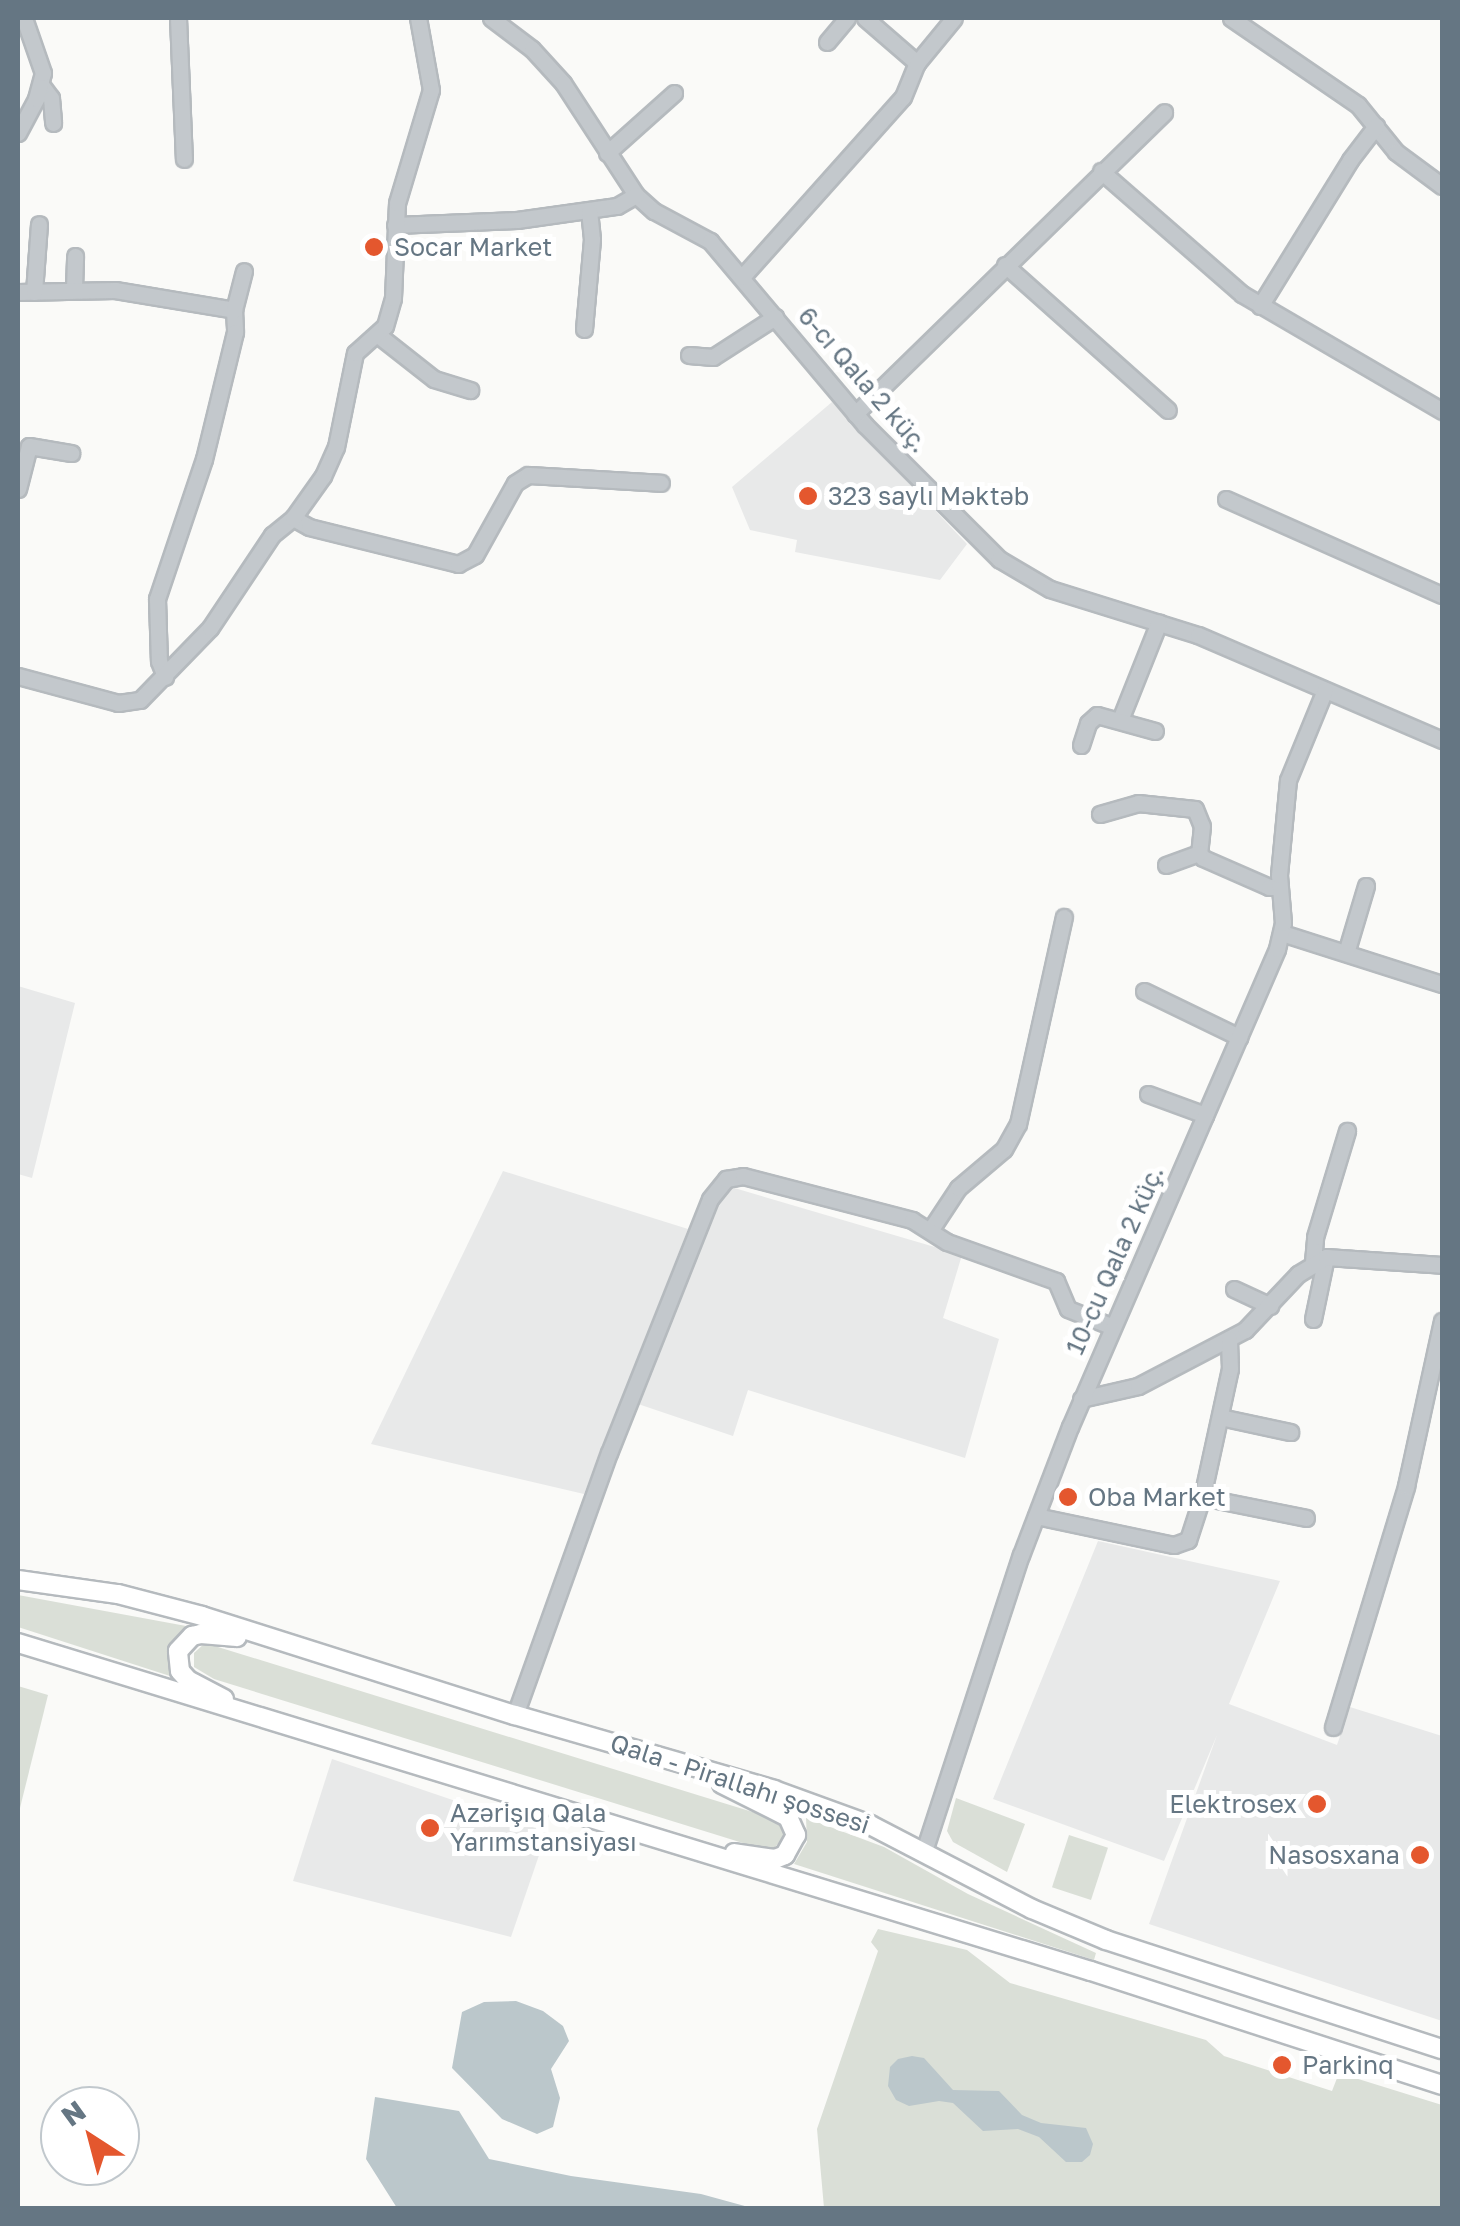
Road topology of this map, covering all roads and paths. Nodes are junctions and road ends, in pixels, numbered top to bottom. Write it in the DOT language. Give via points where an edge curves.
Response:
graph roads {
  1 [pos="24,18"];
  2 [pos="178,18"];
  3 [pos="418,18"];
  4 [pos="490,18"];
  5 [pos="847,18"];
  6 [pos="866,18"];
  7 [pos="954,18"];
  8 [pos="1231,18"];
  9 [pos="827,42"];
  10 [pos="917,63"];
  11 [pos="42,86"];
  12 [pos="674,92"];
  13 [pos="1164,112"];
  14 [pos="53,124"];
  15 [pos="1376,126"];
  16 [pos="18,133"];
  17 [pos="608,153"];
  18 [pos="184,159"];
  19 [pos="1101,171"];
  20 [pos="1442,186"];
  21 [pos="636,195"];
  22 [pos="589,211"];
  23 [pos="39,224"];
  24 [pos="395,224"];
  25 [pos="74,256"];
  26 [pos="1006,266"];
  27 [pos="244,270"];
  28 [pos="742,277"];
  29 [pos="74,288"];
  30 [pos="26,292"];
  31 [pos="1260,306"];
  32 [pos="234,310"];
  33 [pos="775,317"];
  34 [pos="584,328"];
  35 [pos="378,335"];
  36 [pos="688,355"];
  37 [pos="470,390"];
  38 [pos="1168,410"];
  39 [pos="1442,411"];
  40 [pos="855,414"];
  41 [pos="72,453"];
  42 [pos="660,483"];
  43 [pos="18,488"];
  44 [pos="1226,499"];
  45 [pos="293,518"];
  46 [pos="1442,595"];
  47 [pos="1159,622"];
  48 [pos="18,676"];
  49 [pos="165,677"];
  50 [pos="1325,690"];
  51 [pos="1120,720"];
  52 [pos="1155,731"];
  53 [pos="1442,740"];
  54 [pos="1081,745"];
  55 [pos="1100,814"];
  56 [pos="1199,853"];
  57 [pos="1166,865"];
  58 [pos="1366,886"];
  59 [pos="1278,887"];
  60 [pos="1064,917"];
  61 [pos="1282,932"];
  62 [pos="1346,953"];
  63 [pos="1442,984"];
  64 [pos="1144,991"];
  65 [pos="1239,1037"];
  66 [pos="1148,1094"];
  67 [pos="1205,1116"];
  68 [pos="1347,1131"];
  69 [pos="931,1229"];
  70 [pos="1320,1260"];
  71 [pos="1442,1265"];
  72 [pos="1234,1289"];
  73 [pos="1270,1306"];
  74 [pos="1313,1319"];
  75 [pos="1442,1321"];
  76 [pos="1113,1328"];
  77 [pos="1229,1339"];
  78 [pos="1082,1399"];
  79 [pos="1220,1416"];
  80 [pos="1290,1432"];
  81 [pos="1202,1497"];
  82 [pos="1036,1516"];
  83 [pos="1306,1518"];
  84 [pos="18,1580"];
  85 [pos="18,1643"];
  86 [pos="316,1652"];
  87 [pos="515,1715"];
  88 [pos="279,1726"];
  89 [pos="1333,1726"];
  90 [pos="663,1756"];
  91 [pos="631,1833"];
  92 [pos="924,1851"];
  93 [pos="1442,2049"];
  94 [pos="1442,2085"];
  1 -- 11 [label="street" via="41,58"];
  2 -- 18 [label="street"];
  3 -- 24 [label="street" via="430,90"];
  4 -- 17 [label="street, 6-cı Qala 2 küç." via="550,69"];
  5 -- 9 [label="street"];
  6 -- 10 [label="street"];
  7 -- 10 [label="street"];
  8 -- 15 [label="street" via="1358,105"];
  10 -- 28 [label="street" via="902,97"];
  11 -- 14 [label="street" via="51,98"];
  11 -- 16 [label="street"];
  12 -- 17 [label="street"];
  13 -- 19 [label="street"];
  15 -- 20 [label="street" via="1396,152"];
  15 -- 31 [label="street"];
  17 -- 21 [label="street, 6-cı Qala 2 küç."];
  19 -- 26 [label="street"];
  19 -- 31 [label="street"];
  21 -- 22 [label="street"];
  21 -- 28 [label="street, 6-cı Qala 2 küç." via="703,234"];
  22 -- 24 [label="street" via="461,226"];
  22 -- 34 [label="street"];
  23 -- 30 [label="street"];
  24 -- 35 [label="street" via="393,298"];
  25 -- 29 [label="street"];
  26 -- 38 [label="street"];
  26 -- 40 [label="street"];
  27 -- 32 [label="street"];
  28 -- 33 [label="street, 6-cı Qala 2 küç."];
  29 -- 30 [label="street"];
  29 -- 32 [label="street"];
  31 -- 39 [label="street"];
  32 -- 49 [label="street" via="235,332 204,459 157,600"];
  33 -- 36 [label="street" via="713,356"];
  33 -- 40 [label="street, 6-cı Qala 2 küç."];
  35 -- 37 [label="street" via="434,379"];
  35 -- 45 [label="street" via="355,353 334,454"];
  40 -- 47 [label="street, 6-cı Qala 2 küç." via="1000,560 1050,589"];
  41 -- 43 [label="street" via="29,446"];
  42 -- 45 [label="street" via="528,475 515,484 475,556 458,564"];
  44 -- 46 [label="street"];
  45 -- 49 [label="street" via="272,535 210,628"];
  47 -- 50 [label="street, 6-cı Qala 2 küç."];
  47 -- 51 [label="street"];
  48 -- 49 [label="street" via="125,704 140,700"];
  50 -- 53 [label="street, 6-cı Qala 2 küç."];
  50 -- 59 [label="street, 10-cu Qala 2 küç." via="1288,780"];
  51 -- 52 [label="street"];
  51 -- 54 [label="street" via="1092,718"];
  55 -- 56 [label="street" via="1138,803 1194,808 1202,826"];
  56 -- 57 [label="street"];
  56 -- 59 [label="street"];
  58 -- 62 [label="street"];
  59 -- 61 [label="street, 10-cu Qala 2 küç."];
  60 -- 69 [label="street" via="1018,1124 1004,1149 958,1188"];
  61 -- 62 [label="street"];
  61 -- 65 [label="street, 10-cu Qala 2 küç."];
  62 -- 63 [label="street"];
  64 -- 65 [label="street"];
  65 -- 67 [label="street, 10-cu Qala 2 küç."];
  66 -- 67 [label="street"];
  67 -- 76 [label="street, 10-cu Qala 2 küç."];
  68 -- 70 [label="street" via="1315,1236"];
  69 -- 76 [label="street" via="947,1242 1056,1281 1068,1309"];
  69 -- 87 [label="street" via="743,1176 718,1185 609,1454"];
  70 -- 71 [label="street"];
  70 -- 73 [label="street"];
  70 -- 74 [label="street"];
  72 -- 73 [label="street"];
  73 -- 77 [label="street"];
  75 -- 89 [label="street" via="1406,1486"];
  76 -- 78 [label="street, 10-cu Qala 2 küç."];
  77 -- 78 [label="street" via="1138,1386"];
  77 -- 79 [label="street"];
  78 -- 82 [label="street, 10-cu Qala 2 küç."];
  79 -- 80 [label="street"];
  79 -- 81 [label="street"];
  81 -- 82 [label="street" via="1181,1545"];
  81 -- 83 [label="street"];
  82 -- 92 [label="street, 10-cu Qala 2 küç."];
  84 -- 86 [label="main road, Qala - Pirallahı şossesi" via="118,1594"];
  85 -- 88 [label="main road"];
  86 -- 87 [label="main road, Qala - Pirallahı şossesi"];
  86 -- 88 [label="main road" via="216,1634 192,1636 178,1652 188,1680"];
  87 -- 90 [label="main road, Qala - Pirallahı şossesi"];
  88 -- 91 [label="main road"];
  90 -- 91 [label="main road" via="788,1817 796,1835 792,1846 775,1859 758,1858"];
  90 -- 92 [label="main road, Qala - Pirallahı şossesi" via="838,1812"];
  91 -- 94 [label="main road"];
  92 -- 93 [label="main road, Qala - Pirallahı şossesi" via="1118,1945"];
}
